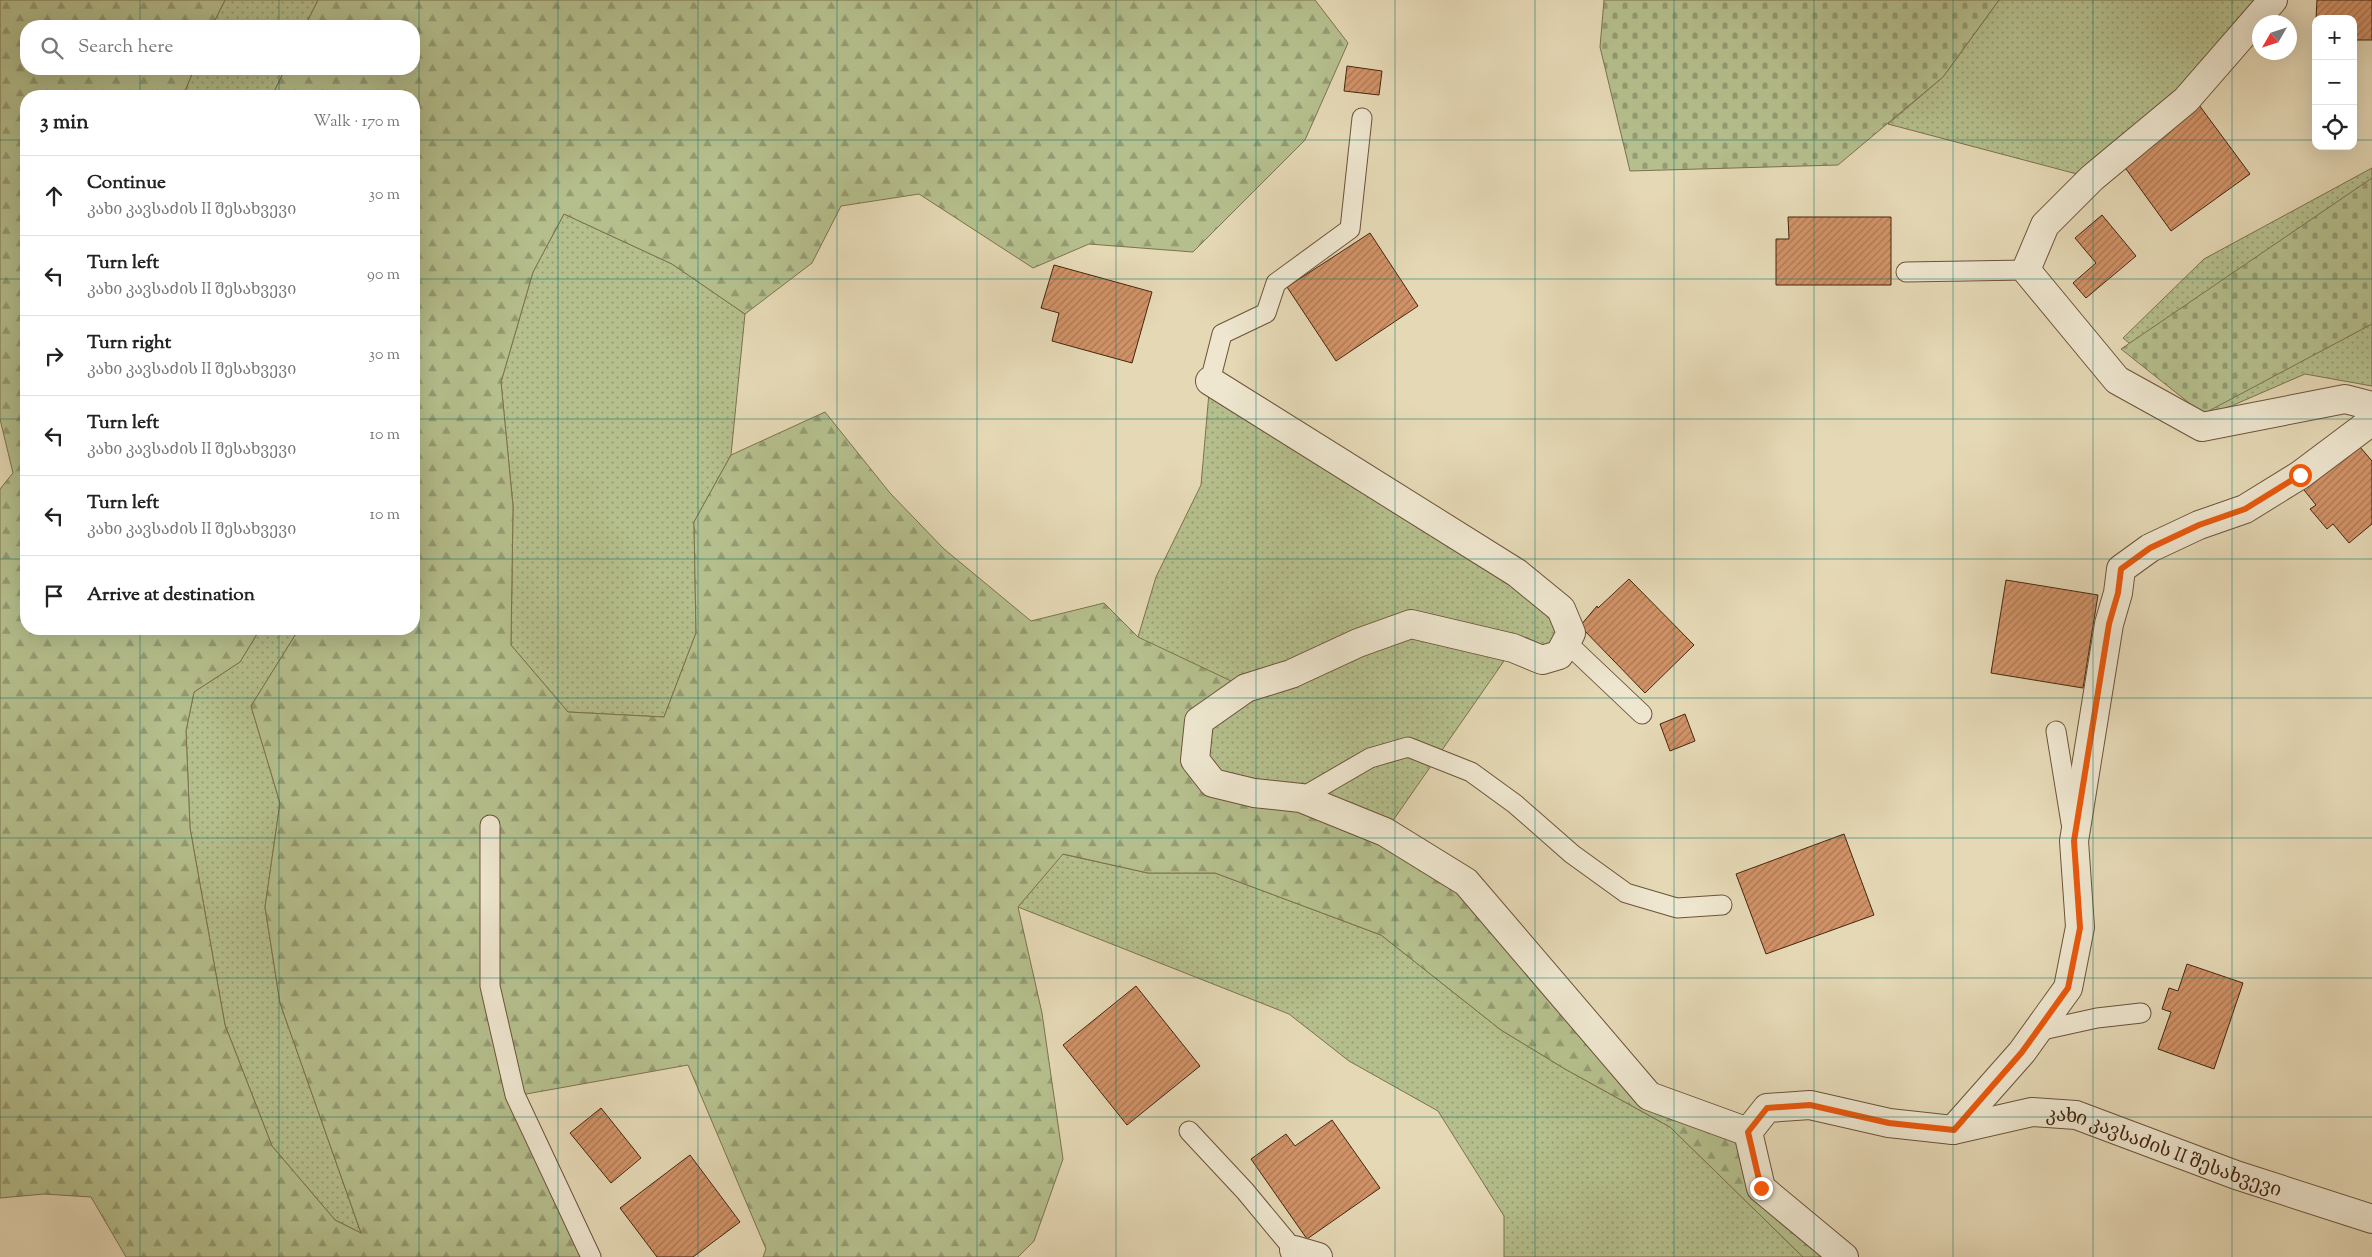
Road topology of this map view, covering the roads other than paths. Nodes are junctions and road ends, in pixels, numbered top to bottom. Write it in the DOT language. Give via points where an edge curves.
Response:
graph roads {
  1 [pos="2273,0"];
  2 [pos="1362,118"];
  3 [pos="2026,270"];
  4 [pos="1906,272"];
  5 [pos="1210,381"];
  6 [pos="2372,406"];
  7 [pos="2372,421"];
  8 [pos="1566,642"];
  9 [pos="1642,714"];
  10 [pos="2056,731"];
  11 [pos="1301,798"];
  12 [pos="490,825"];
  13 [pos="2074,841"];
  14 [pos="1722,905"];
  15 [pos="2141,1013"];
  16 [pos="2038,1031"];
  17 [pos="1954,1130"];
  18 [pos="1189,1131"];
  19 [pos="1748,1132"];
  20 [pos="2372,1219"];
  21 [pos="1306,1254"];
  22 [pos="591,1257"];
  23 [pos="1844,1257"];
  1 -- 3 [label="street" via="2186,100 2092,178 2044,226"];
  2 -- 5 [label="lane" via="1350,229 1276,284 1266,313 1222,334"];
  3 -- 4 [label="lane"];
  3 -- 6 [label="street" via="2117,380 2202,426 2345,398"];
  5 -- 8 [label="street" via="1517,573 1561,609 1571,633"];
  7 -- 13 [label="street" via="2300,475 2245,509 2199,525 2150,548 2121,569"];
  8 -- 9 [label="lane"];
  8 -- 11 [label="street" via="1560,656 1542,660 1513,648 1411,624 1358,643 1290,674 1246,688 1199,721 1195,760 1213,784"];
  10 -- 13 [label="lane"];
  11 -- 14 [label="lane" via="1370,758 1408,747 1471,772 1626,893 1676,908"];
  11 -- 19 [label="street" via="1385,832 1466,882 1648,1096"];
  12 -- 22 [label="lane" via="490,986 514,1095"];
  13 -- 16 [label="street" via="2080,928 2068,988"];
  15 -- 16 [label="lane" via="2097,1018"];
  16 -- 17 [label="street"];
  17 -- 19 [label="street, კახი კავსაძის II შესახვევი" via="1889,1123 1810,1105 1767,1108"];
  17 -- 20 [label="street, კახი კავსაძის II შესახვევი" via="2032,1112 2076,1115 2236,1175"];
  18 -- 21 [label="lane"];
  19 -- 23 [label="street" via="1761,1188"];
}
